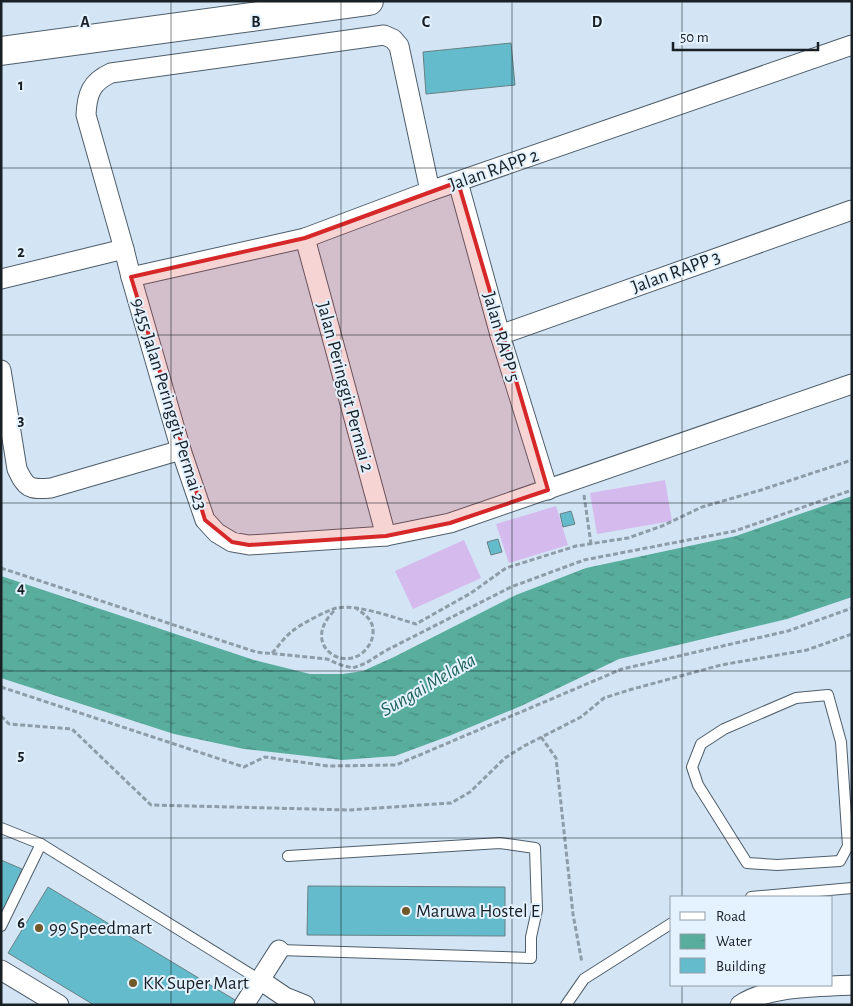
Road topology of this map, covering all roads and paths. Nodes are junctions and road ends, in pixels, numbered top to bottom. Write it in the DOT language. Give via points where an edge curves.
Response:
graph roads {
  1 [pos="369,1"];
  2 [pos="852,44"];
  3 [pos="1,51"];
  4 [pos="458,182"];
  5 [pos="430,192"];
  6 [pos="852,210"];
  7 [pos="305,238"];
  8 [pos="124,249"];
  9 [pos="131,277"];
  10 [pos="1,279"];
  11 [pos="500,335"];
  12 [pos="1,370"];
  13 [pos="852,384"];
  14 [pos="181,450"];
  15 [pos="852,460"];
  16 [pos="582,478"];
  17 [pos="548,490"];
  18 [pos="852,490"];
  19 [pos="386,536"];
  20 [pos="591,544"];
  21 [pos="1,568"];
  22 [pos="337,608"];
  23 [pos="354,608"];
  24 [pos="852,608"];
  25 [pos="852,634"];
  26 [pos="272,653"];
  27 [pos="1,687"];
  28 [pos="1,716"];
  29 [pos="541,737"];
  30 [pos="847,774"];
  31 [pos="1,828"];
  32 [pos="41,844"];
  33 [pos="288,856"];
  34 [pos="852,888"];
  35 [pos="762,896"];
  36 [pos="670,925"];
  37 [pos="1,926"];
  38 [pos="279,950"];
  39 [pos="1,970"];
  40 [pos="584,979"];
  41 [pos="260,980"];
  42 [pos="852,985"];
  43 [pos="59,1005"];
  44 [pos="244,1005"];
  45 [pos="305,1005"];
  46 [pos="566,1005"];
  47 [pos="740,1005"];
  1 -- 3 [label="street"];
  2 -- 4 [label="street, Jalan RAPP 2"];
  4 -- 5 [label="street, Jalan RAPP 2"];
  4 -- 11 [label="street, Jalan RAPP 5"];
  5 -- 7 [label="street, Jalan RAPP 2"];
  5 -- 8 [label="street, 9455 Jalan Peringgit Permai 23" via="399,46 384,35 111,72 101,77 92,88 86,115"];
  6 -- 11 [label="street, Jalan RAPP 3"];
  7 -- 9 [label="street, Jalan RAPP 2"];
  7 -- 19 [label="street, Jalan Peringgit Permai 2"];
  8 -- 9 [label="street, 9455 Jalan Peringgit Permai 23"];
  8 -- 10 [label="street"];
  9 -- 14 [label="street, 9455 Jalan Peringgit Permai 23"];
  11 -- 17 [label="street, Jalan RAPP 5"];
  12 -- 14 [label="street" via="16,469 24,483 37,490"];
  13 -- 16 [label="street, 9455 Jalan Peringgit Permai 23"];
  14 -- 19 [label="street, 9455 Jalan Peringgit Permai 23" via="205,520 216,533 232,542 249,545"];
  15 -- 20 [label="path" via="702,507 628,538"];
  16 -- 17 [label="street, 9455 Jalan Peringgit Permai 23"];
  16 -- 20 [label="path"];
  17 -- 19 [label="street, 9455 Jalan Peringgit Permai 23" via="450,523"];
  18 -- 26 [label="path" via="735,531 584,560 511,587 353,668 327,660"];
  20 -- 23 [label="path" via="506,568 471,593 416,624"];
  21 -- 26 [label="path" via="256,652"];
  22 -- 23 [label="path"];
  22 -- 23 [label="path" via="327,618 322,642 329,653 341,658 354,658 372,641 374,627 368,616"];
  22 -- 26 [label="path" via="290,632"];
  24 -- 27 [label="path" via="788,631 622,669 396,765 328,766 265,758 244,767"];
  25 -- 29 [label="path" via="807,650 721,665 604,698 581,717"];
  28 -- 29 [label="path" via="9,724 72,729 151,805 349,810 451,803 470,792 505,758"];
  29 -- 40 [label="path" via="556,758 573,914"];
  30 -- 30 [label="lane" via="848,846 840,861 770,865 747,863 698,785 692,767 701,744 724,729 796,698 828,695"];
  31 -- 32 [label="lane"];
  32 -- 37 [label="lane"];
  32 -- 41 [label="lane"];
  33 -- 38 [label="lane" via="500,843 535,848 536,910 531,937 532,958"];
  34 -- 35 [label="lane"];
  36 -- 40 [label="lane"];
  38 -- 41 [label="street"];
  39 -- 43 [label="street"];
  40 -- 46 [label="lane"];
  41 -- 44 [label="street"];
  41 -- 45 [label="street" via="285,997"];
  42 -- 47 [label="street" via="768,993"];
}
